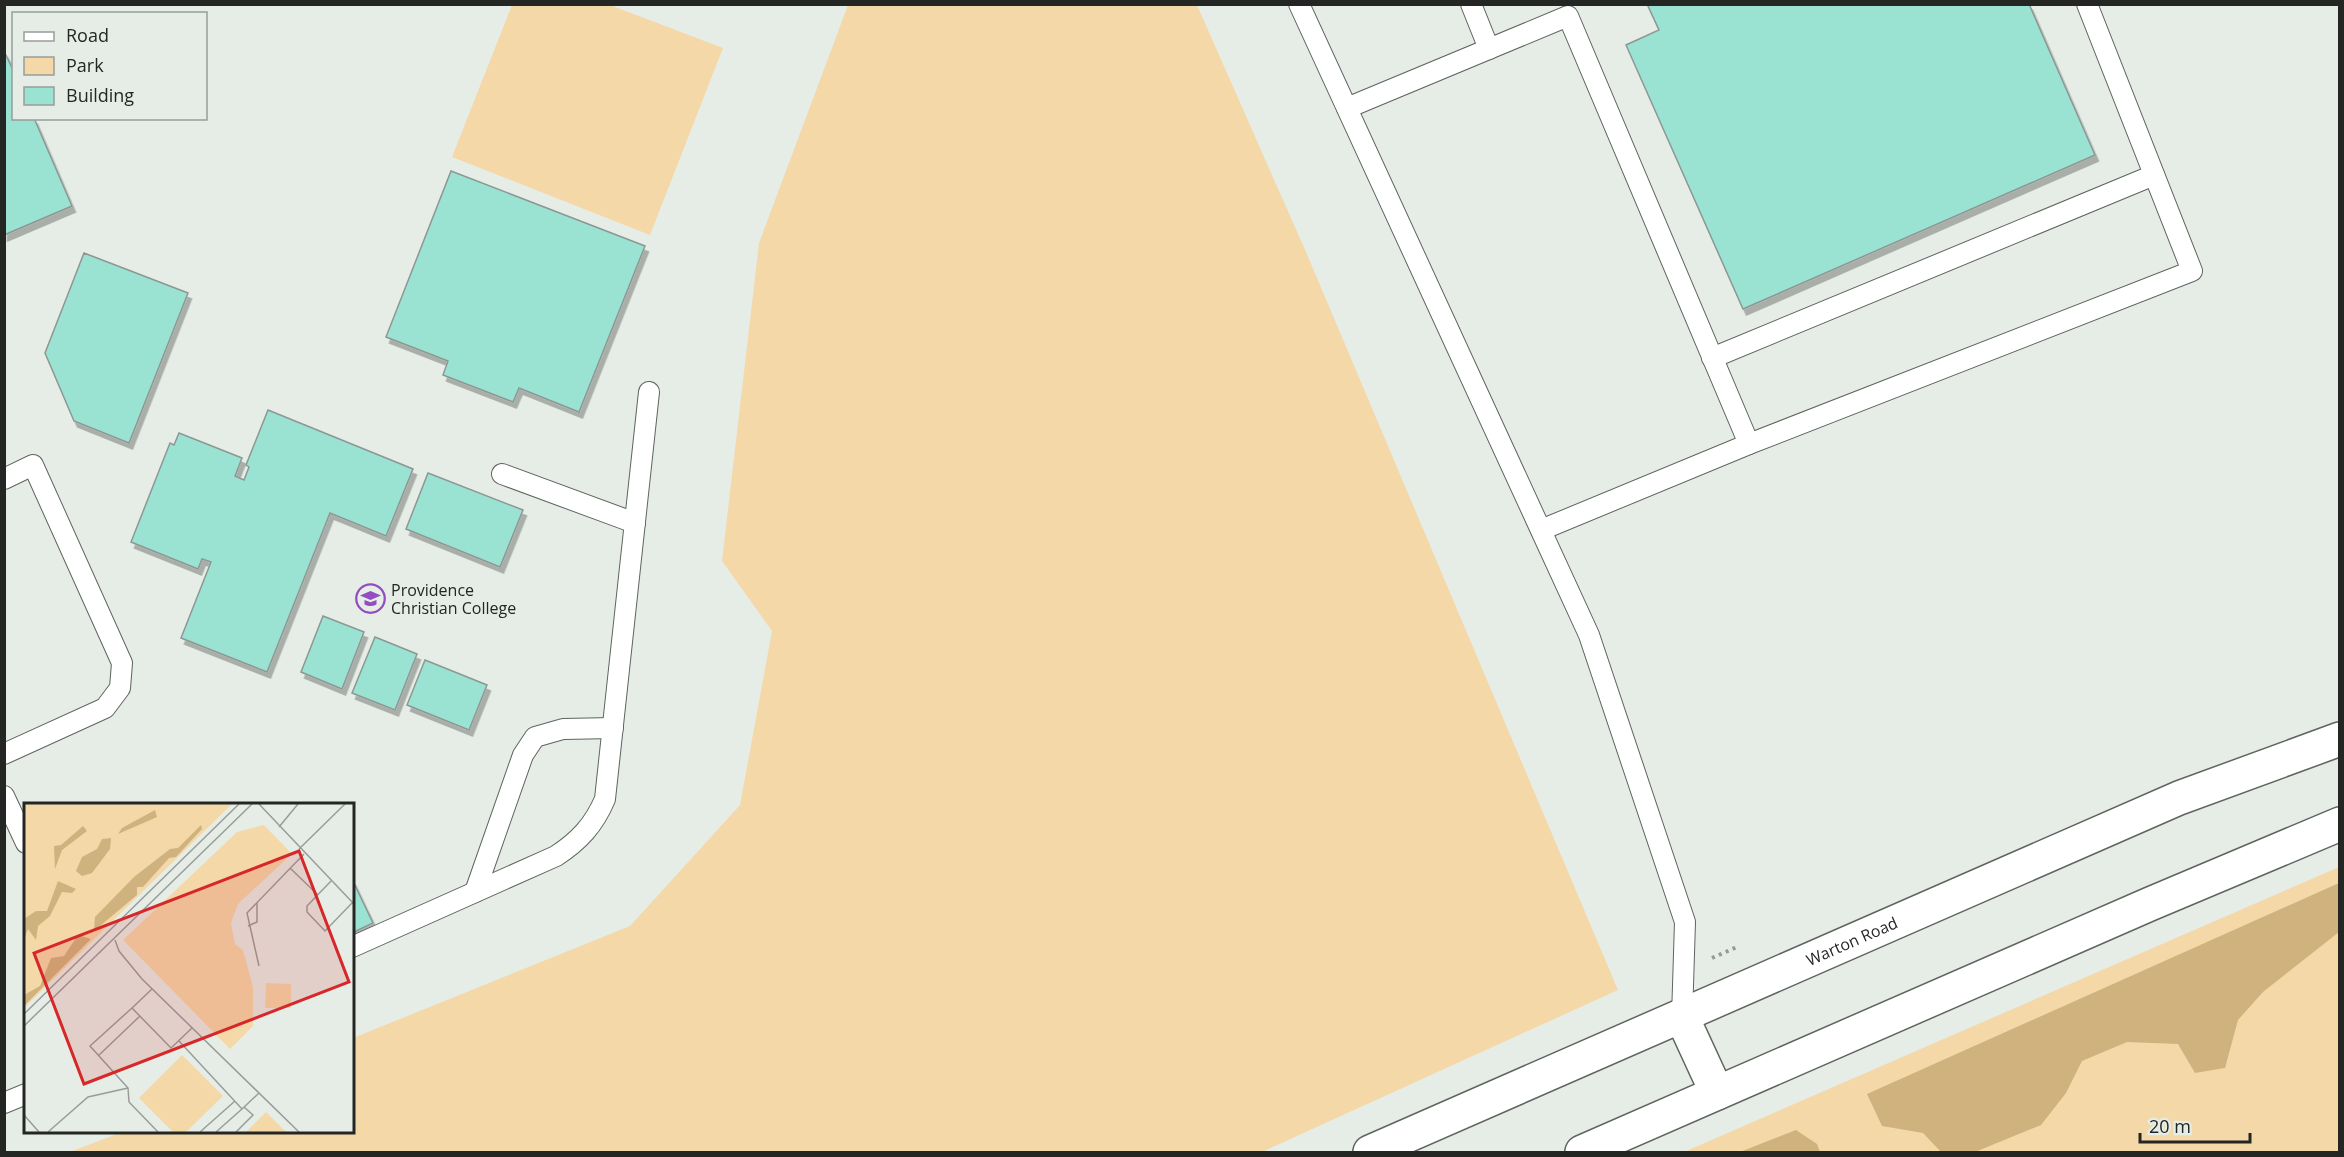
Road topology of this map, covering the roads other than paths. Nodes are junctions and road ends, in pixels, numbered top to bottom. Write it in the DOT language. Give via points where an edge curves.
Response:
graph roads {
  1 [pos="1299,4"];
  2 [pos="1471,4"];
  3 [pos="2087,4"];
  4 [pos="1489,49"];
  5 [pos="1347,108"];
  6 [pos="2154,175"];
  7 [pos="1712,358"];
  8 [pos="649,392"];
  9 [pos="1749,444"];
  10 [pos="502,474"];
  11 [pos="4,479"];
  12 [pos="634,523"];
  13 [pos="1541,530"];
  14 [pos="612,728"];
  15 [pos="2340,739"];
  16 [pos="4,754"];
  17 [pos="4,796"];
  18 [pos="2340,824"];
  19 [pos="24,839"];
  20 [pos="475,892"];
  21 [pos="354,946"];
  22 [pos="1682,1017"];
  23 [pos="1717,1093"];
  24 [pos="24,1095"];
  25 [pos="4,1103"];
  26 [pos="1370,1152"];
  27 [pos="1582,1152"];
  1 -- 5 [label="lane"];
  2 -- 4 [label="lane"];
  3 -- 6 [label="lane"];
  4 -- 5 [label="lane"];
  4 -- 7 [label="lane" via="1568,16"];
  5 -- 13 [label="lane"];
  6 -- 7 [label="lane"];
  6 -- 9 [label="lane" via="2192,271"];
  7 -- 9 [label="lane"];
  8 -- 12 [label="lane"];
  9 -- 13 [label="lane"];
  10 -- 12 [label="lane"];
  11 -- 16 [label="lane" via="33,465 122,663 120,688 105,708"];
  12 -- 14 [label="lane"];
  13 -- 22 [label="lane" via="1589,635 1685,922"];
  14 -- 20 [label="lane" via="605,799 586,832 556,856"];
  14 -- 20 [label="lane" via="563,729 535,737 523,755"];
  15 -- 22 [label="main road, Warton Road" via="2179,798"];
  17 -- 19 [label="lane"];
  18 -- 23 [label="main road"];
  20 -- 21 [label="lane"];
  22 -- 23 [label="main road"];
  22 -- 26 [label="main road, Warton Road"];
  23 -- 27 [label="main road"];
  24 -- 25 [label="lane"];
}
